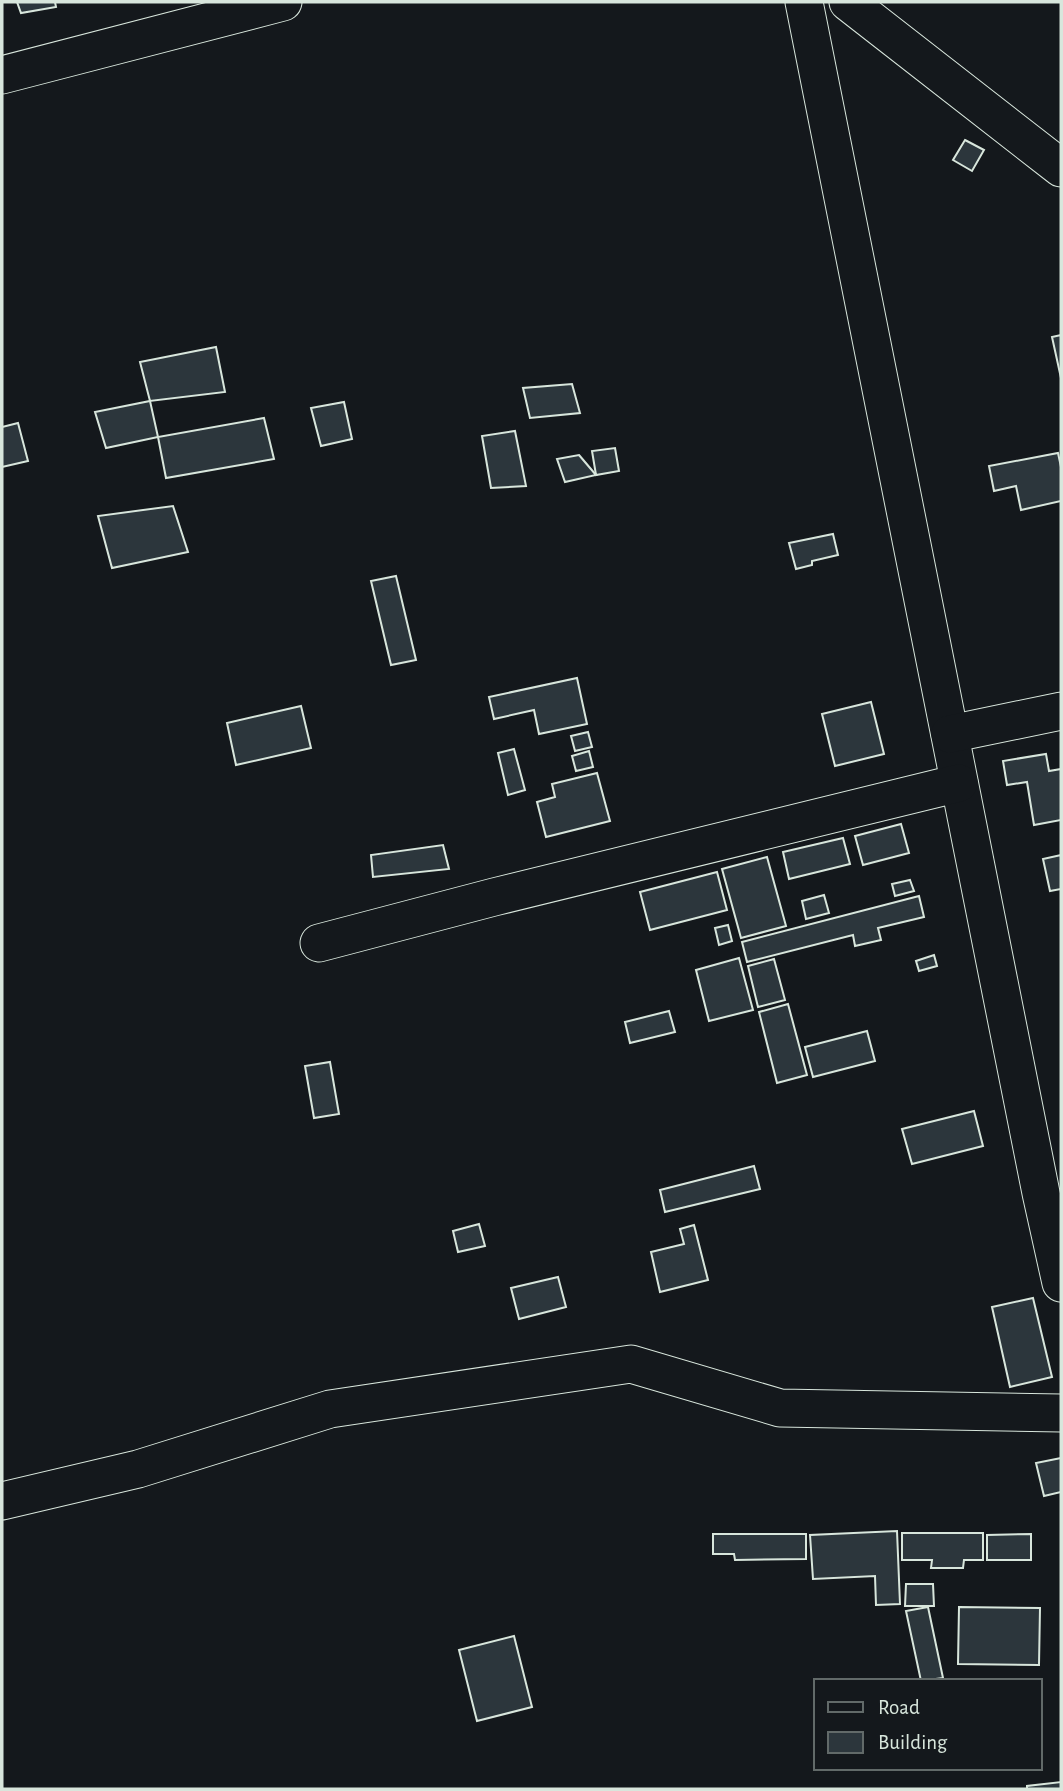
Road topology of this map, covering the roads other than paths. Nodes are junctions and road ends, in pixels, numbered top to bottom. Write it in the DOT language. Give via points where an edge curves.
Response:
graph roads {
  1 [pos="283,2"];
  2 [pos="804,2"];
  3 [pos="848,2"];
  4 [pos="2,75"];
  5 [pos="1046,143"];
  6 [pos="1061,168"];
  7 [pos="1061,711"];
  8 [pos="950,734"];
  9 [pos="959,783"];
  10 [pos="319,943"];
  11 [pos="1061,1283"];
  12 [pos="1061,1413"];
  13 [pos="2,1501"];
  1 -- 4 [label="street"];
  2 -- 8 [label="street"];
  3 -- 5 [label="street"];
  5 -- 6 [label="street"];
  7 -- 8 [label="street"];
  8 -- 9 [label="street"];
  9 -- 10 [label="street"];
  9 -- 11 [label="street"];
  12 -- 13 [label="street" via="780,1408 631,1364 330,1409 138,1469"];
}
